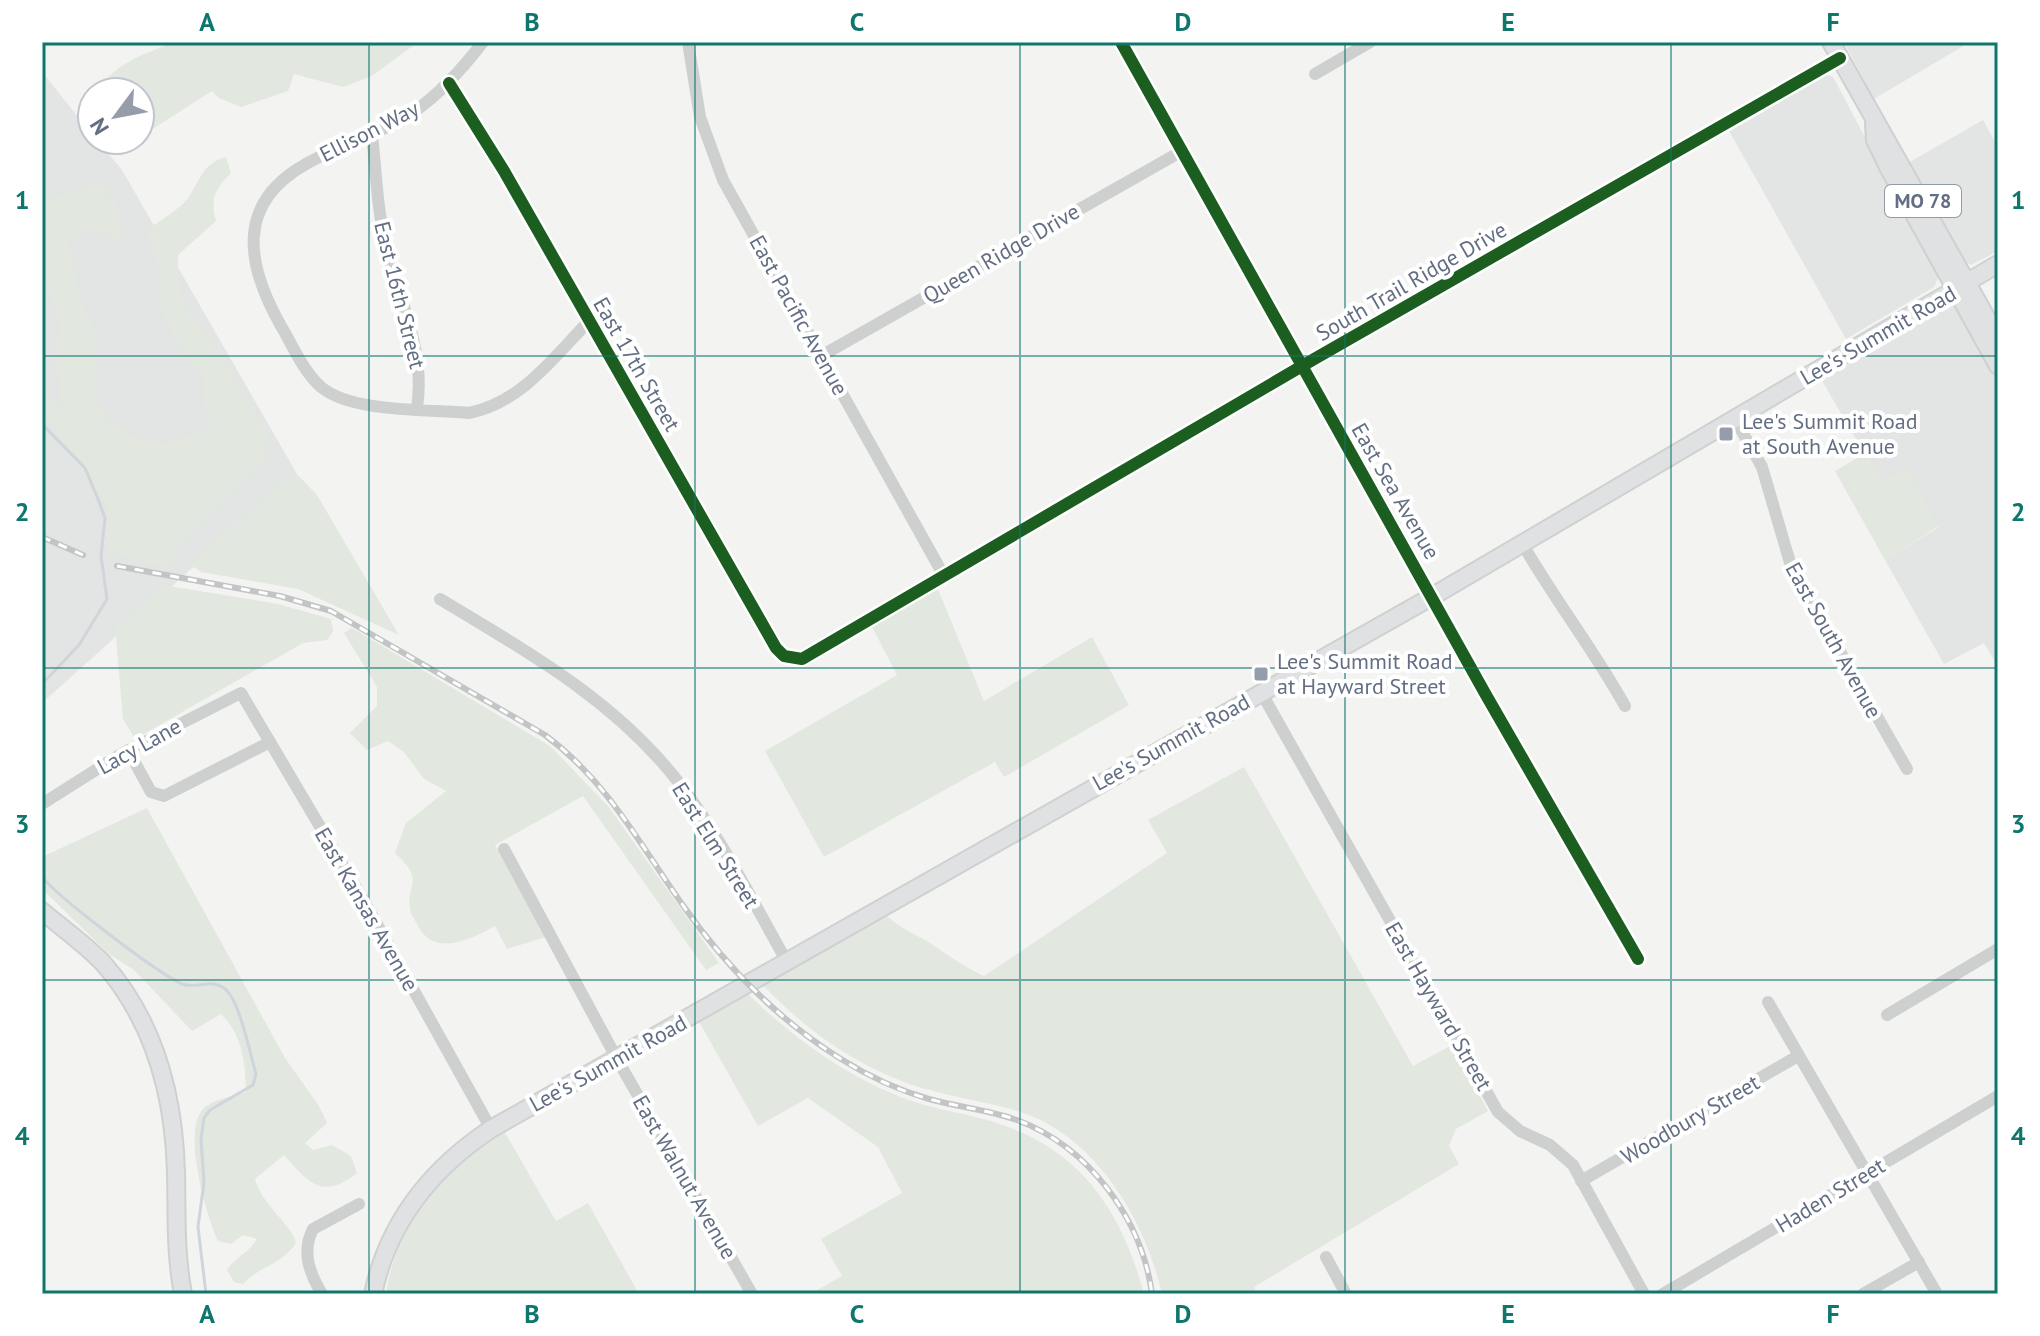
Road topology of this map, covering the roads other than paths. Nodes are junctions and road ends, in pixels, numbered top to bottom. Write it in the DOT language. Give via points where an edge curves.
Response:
graph roads {
  1 [pos="483,42"];
  2 [pos="688,42"];
  3 [pos="1121,42"];
  4 [pos="1370,42"];
  5 [pos="1831,42"];
  6 [pos="1840,58"];
  7 [pos="1315,74"];
  8 [pos="449,83"];
  9 [pos="372,134"];
  10 [pos="1182,151"];
  11 [pos="1998,264"];
  12 [pos="1961,286"];
  13 [pos="589,321"];
  14 [pos="1998,338"];
  15 [pos="821,356"];
  16 [pos="1302,366"];
  17 [pos="1998,366"];
  18 [pos="417,408"];
  19 [pos="1735,419"];
  20 [pos="1522,543"];
  21 [pos="944,576"];
  22 [pos="1433,596"];
  23 [pos="440,599"];
  24 [pos="795,659"];
  25 [pos="238,692"];
  26 [pos="1261,692"];
  27 [pos="1625,706"];
  28 [pos="270,742"];
  29 [pos="128,750"];
  30 [pos="1907,769"];
  31 [pos="42,804"];
  32 [pos="504,849"];
  33 [pos="42,911"];
  34 [pos="1998,949"];
  35 [pos="1638,959"];
  36 [pos="787,962"];
  37 [pos="1768,1002"];
  38 [pos="1887,1015"];
  39 [pos="1798,1056"];
  40 [pos="617,1059"];
  41 [pos="1998,1096"];
  42 [pos="491,1129"];
  43 [pos="1869,1172"];
  44 [pos="1581,1181"];
  45 [pos="359,1204"];
  46 [pos="1326,1257"];
  47 [pos="1919,1262"];
  48 [pos="183,1294"];
  49 [pos="322,1294"];
  50 [pos="373,1294"];
  51 [pos="752,1294"];
  52 [pos="1346,1294"];
  53 [pos="1644,1294"];
  54 [pos="1663,1294"];
  55 [pos="1863,1294"];
  56 [pos="1937,1294"];
  1 -- 8 [label="street, Ellison Way"];
  2 -- 15 [label="street, East Pacific Avenue" via="712,156"];
  3 -- 10 [label="street, East Sea Avenue"];
  4 -- 7 [label="street"];
  5 -- 6 [label="main road, MO 78"];
  6 -- 12 [label="main road, MO 78" via="1874,124 1875,140 1889,169"];
  6 -- 16 [label="street, South Trail Ridge Drive"];
  8 -- 9 [label="street, Ellison Way" via="413,112"];
  8 -- 13 [label="street, East 17th Street"];
  9 -- 18 [label="street, East 16th Street" via="385,243 418,351"];
  9 -- 18 [label="street, Ellison Way" via="280,183 256,219 258,282 306,368 327,391 351,402"];
  10 -- 15 [label="street, Queen Ridge Drive"];
  10 -- 16 [label="street, East Sea Avenue"];
  11 -- 12 [label="main road, Lee's Summit Road"];
  12 -- 14 [label="main road, MO 78"];
  12 -- 17 [label="main road, MO 78"];
  12 -- 19 [label="main road, Lee's Summit Road"];
  13 -- 18 [label="street" via="502,403 469,413"];
  13 -- 24 [label="street, East 17th Street" via="776,648"];
  15 -- 21 [label="street, East Pacific Avenue"];
  16 -- 21 [label="street, South Trail Ridge Drive"];
  16 -- 22 [label="street, East Sea Avenue"];
  19 -- 20 [label="main road, Lee's Summit Road"];
  19 -- 30 [label="street, East South Avenue" via="1762,467 1791,566"];
  20 -- 22 [label="main road, Lee's Summit Road"];
  20 -- 27 [label="street"];
  21 -- 24 [label="street, South Trail Ridge Drive"];
  22 -- 26 [label="main road, Lee's Summit Road"];
  22 -- 35 [label="street, East Sea Avenue"];
  23 -- 36 [label="street, East Elm Street" via="555,669 637,736 703,815"];
  25 -- 28 [label="street, East Kansas Avenue"];
  25 -- 29 [label="street, Lacy Lane"];
  26 -- 36 [label="main road, Lee's Summit Road"];
  26 -- 44 [label="street, East Hayward Street" via="1498,1112 1520,1131 1563,1153"];
  28 -- 29 [label="street" via="164,796 151,792"];
  28 -- 42 [label="street, East Kansas Avenue"];
  29 -- 31 [label="street, Lacy Lane"];
  32 -- 40 [label="street, East Walnut Avenue"];
  33 -- 48 [label="main road" via="100,960 122,987 157,1052 174,1126 175,1238"];
  34 -- 38 [label="street"];
  36 -- 40 [label="main road, Lee's Summit Road"];
  37 -- 39 [label="street"];
  39 -- 43 [label="street"];
  39 -- 44 [label="street, Woodbury Street"];
  40 -- 42 [label="main road, Lee's Summit Road"];
  40 -- 51 [label="street, East Walnut Avenue"];
  41 -- 43 [label="street, Haden Street"];
  42 -- 50 [label="main road, Lee's Summit Road" via="443,1165 403,1216"];
  43 -- 47 [label="street"];
  43 -- 54 [label="street, Haden Street"];
  44 -- 53 [label="street, East Hayward Street"];
  45 -- 49 [label="street" via="313,1229 309,1237 309,1266"];
  46 -- 52 [label="street"];
  47 -- 55 [label="street"];
  47 -- 56 [label="street"];
}
